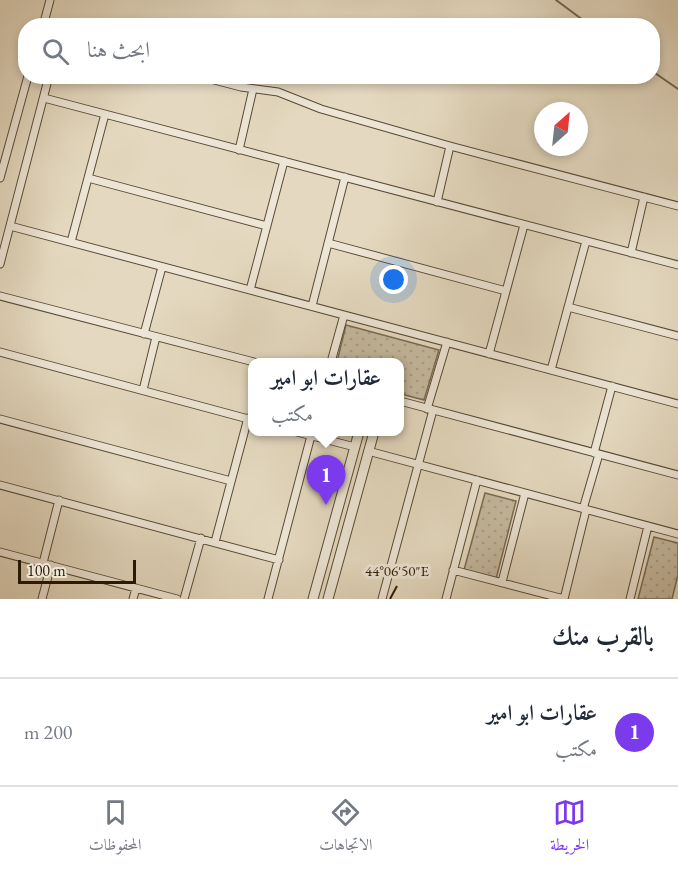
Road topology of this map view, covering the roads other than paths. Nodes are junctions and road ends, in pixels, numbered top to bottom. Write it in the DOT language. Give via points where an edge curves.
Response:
graph roads {
  1 [pos="50,0"];
  2 [pos="45,18"];
  3 [pos="26,84"];
  4 [pos="47,84"];
  5 [pos="232,84"];
  6 [pos="253,89"];
  7 [pos="44,98"];
  8 [pos="105,114"];
  9 [pos="450,146"];
  10 [pos="239,150"];
  11 [pos="285,162"];
  12 [pos="345,177"];
  13 [pos="0,178"];
  14 [pos="88,178"];
  15 [pos="644,197"];
  16 [pos="436,201"];
  17 [pos="678,206"];
  18 [pos="524,225"];
  19 [pos="10,226"];
  20 [pos="267,226"];
  21 [pos="586,241"];
  22 [pos="71,242"];
  23 [pos="328,243"];
  24 [pos="631,253"];
  25 [pos="0,264"];
  26 [pos="678,265"];
  27 [pos="162,267"];
  28 [pos="250,290"];
  29 [pos="506,291"];
  30 [pos="0,296"];
  31 [pos="312,306"];
  32 [pos="568,307"];
  33 [pos="344,315"];
  34 [pos="144,334"];
  35 [pos="678,336"];
  36 [pos="156,337"];
  37 [pos="447,342"];
  38 [pos="0,352"];
  39 [pos="489,354"];
  40 [pos="332,358"];
  41 [pos="248,361"];
  42 [pos="551,370"];
  43 [pos="612,386"];
  44 [pos="143,390"];
  45 [pos="404,402"];
  46 [pos="678,404"];
  47 [pos="430,410"];
  48 [pos="248,418"];
  49 [pos="0,419"];
  50 [pos="248,426"];
  51 [pos="311,436"];
  52 [pos="319,436"];
  53 [pos="358,436"];
  54 [pos="373,436"];
  55 [pos="355,447"];
  56 [pos="368,452"];
  57 [pos="596,454"];
  58 [pos="418,465"];
  59 [pos="678,475"];
  60 [pos="477,480"];
  61 [pos="231,481"];
  62 [pos="0,485"];
  63 [pos="525,493"];
  64 [pos="59,500"];
  65 [pos="585,509"];
  66 [pos="648,526"];
  67 [pos="678,534"];
  68 [pos="201,538"];
  69 [pos="215,542"];
  70 [pos="0,552"];
  71 [pos="279,560"];
  72 [pos="43,563"];
  73 [pos="51,565"];
  74 [pos="453,570"];
  75 [pos="502,582"];
  76 [pos="136,588"];
  77 [pos="42,599"];
  78 [pos="133,599"];
  79 [pos="177,599"];
  80 [pos="184,599"];
  81 [pos="268,599"];
  82 [pos="313,599"];
  83 [pos="328,599"];
  84 [pos="382,599"];
  85 [pos="446,599"];
  86 [pos="564,599"];
  87 [pos="630,599"];
  1 -- 2 [label="street"];
  3 -- 13 [label="street"];
  4 -- 7 [label="street"];
  5 -- 6 [label="street"];
  6 -- 9 [label="street" via="278,92 321,109"];
  6 -- 10 [label="street"];
  7 -- 8 [label="street"];
  7 -- 19 [label="street"];
  8 -- 10 [label="street"];
  8 -- 14 [label="street"];
  9 -- 15 [label="street"];
  9 -- 16 [label="street"];
  10 -- 11 [label="street"];
  11 -- 12 [label="street"];
  11 -- 20 [label="street"];
  12 -- 16 [label="street"];
  12 -- 23 [label="street"];
  14 -- 20 [label="street"];
  14 -- 22 [label="street"];
  15 -- 17 [label="street"];
  15 -- 24 [label="street"];
  16 -- 18 [label="street"];
  18 -- 21 [label="street"];
  18 -- 29 [label="street"];
  19 -- 22 [label="street"];
  19 -- 25 [label="street"];
  20 -- 28 [label="street"];
  21 -- 24 [label="street"];
  21 -- 32 [label="street"];
  22 -- 27 [label="street"];
  23 -- 29 [label="street"];
  23 -- 31 [label="street"];
  24 -- 26 [label="street"];
  27 -- 28 [label="street"];
  27 -- 34 [label="street"];
  28 -- 31 [label="street"];
  29 -- 39 [label="street"];
  30 -- 34 [label="street"];
  31 -- 33 [label="street"];
  32 -- 35 [label="street"];
  32 -- 42 [label="street"];
  33 -- 37 [label="street"];
  33 -- 40 [label="street"];
  34 -- 36 [label="street"];
  36 -- 41 [label="street"];
  36 -- 44 [label="street"];
  37 -- 39 [label="street"];
  37 -- 47 [label="street"];
  38 -- 44 [label="street"];
  39 -- 42 [label="street"];
  42 -- 43 [label="street"];
  43 -- 46 [label="street"];
  43 -- 57 [label="street"];
  44 -- 48 [label="street"];
  45 -- 47 [label="street"];
  47 -- 57 [label="street"];
  47 -- 58 [label="street"];
  49 -- 61 [label="street"];
  50 -- 61 [label="street"];
  51 -- 71 [label="street"];
  52 -- 55 [label="street"];
  53 -- 55 [label="street"];
  54 -- 56 [label="street"];
  55 -- 82 [label="street"];
  56 -- 58 [label="street"];
  56 -- 83 [label="street"];
  57 -- 59 [label="street"];
  57 -- 65 [label="street"];
  58 -- 60 [label="street"];
  58 -- 84 [label="street"];
  60 -- 63 [label="street"];
  60 -- 74 [label="street"];
  61 -- 69 [label="street"];
  62 -- 64 [label="street"];
  63 -- 65 [label="street"];
  63 -- 75 [label="street"];
  64 -- 68 [label="street"];
  64 -- 72 [label="street"];
  65 -- 66 [label="street"];
  65 -- 86 [label="street"];
  66 -- 67 [label="street"];
  66 -- 87 [label="street"];
  68 -- 69 [label="street"];
  68 -- 80 [label="street"];
  69 -- 71 [label="street"];
  70 -- 72 [label="street"];
  71 -- 81 [label="street"];
  72 -- 73 [label="street"];
  73 -- 76 [label="street"];
  73 -- 77 [label="street"];
  74 -- 75 [label="street"];
  74 -- 85 [label="street"];
  75 -- 86 [label="street"];
  76 -- 78 [label="street"];
  76 -- 79 [label="street"];
}
